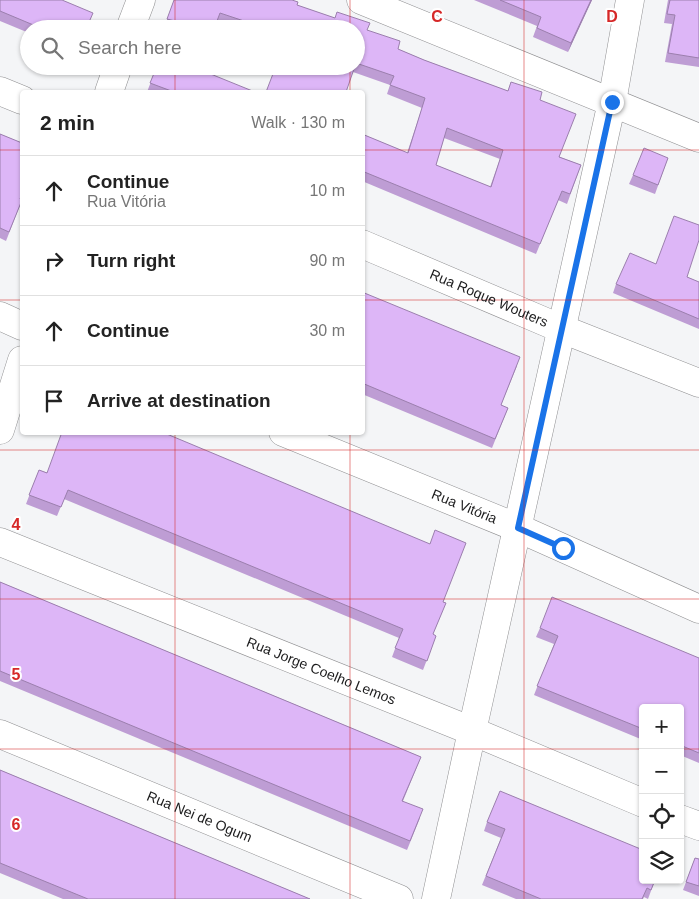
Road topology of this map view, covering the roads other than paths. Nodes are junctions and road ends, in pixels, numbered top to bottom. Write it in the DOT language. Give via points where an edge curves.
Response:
graph roads {
  1 [pos="361,0"];
  2 [pos="630,0"];
  3 [pos="115,75"];
  4 [pos="110,90"];
  5 [pos="0,91"];
  6 [pos="20,99"];
  7 [pos="612,102"];
  8 [pos="699,138"];
  9 [pos="365,245"];
  10 [pos="0,316"];
  11 [pos="20,325"];
  12 [pos="562,329"];
  13 [pos="20,366"];
  14 [pos="699,383"];
  15 [pos="0,430"];
  16 [pos="290,435"];
  17 [pos="518,528"];
  18 [pos="0,542"];
  19 [pos="699,609"];
  20 [pos="472,731"];
  21 [pos="0,734"];
  22 [pos="639,801"];
  23 [pos="684,820"];
  24 [pos="699,826"];
  25 [pos="399,899"];
  26 [pos="436,899"];
  1 -- 7 [label="street"];
  2 -- 7 [label="street"];
  3 -- 4 [label="street"];
  5 -- 6 [label="street"];
  7 -- 8 [label="street"];
  7 -- 12 [label="street"];
  9 -- 12 [label="street, Rua Roque Wouters"];
  10 -- 11 [label="street"];
  12 -- 14 [label="street, Rua Roque Wouters"];
  12 -- 17 [label="street"];
  13 -- 15 [label="street"];
  16 -- 17 [label="street, Rua Vitória"];
  17 -- 19 [label="street, Rua Vitória"];
  17 -- 20 [label="street"];
  18 -- 20 [label="street, Rua Jorge Coelho Lemos"];
  20 -- 22 [label="street, Rua Jorge Coelho Lemos"];
  20 -- 26 [label="street"];
  21 -- 25 [label="street, Rua Nei de Ogum"];
  23 -- 24 [label="street"];
}
